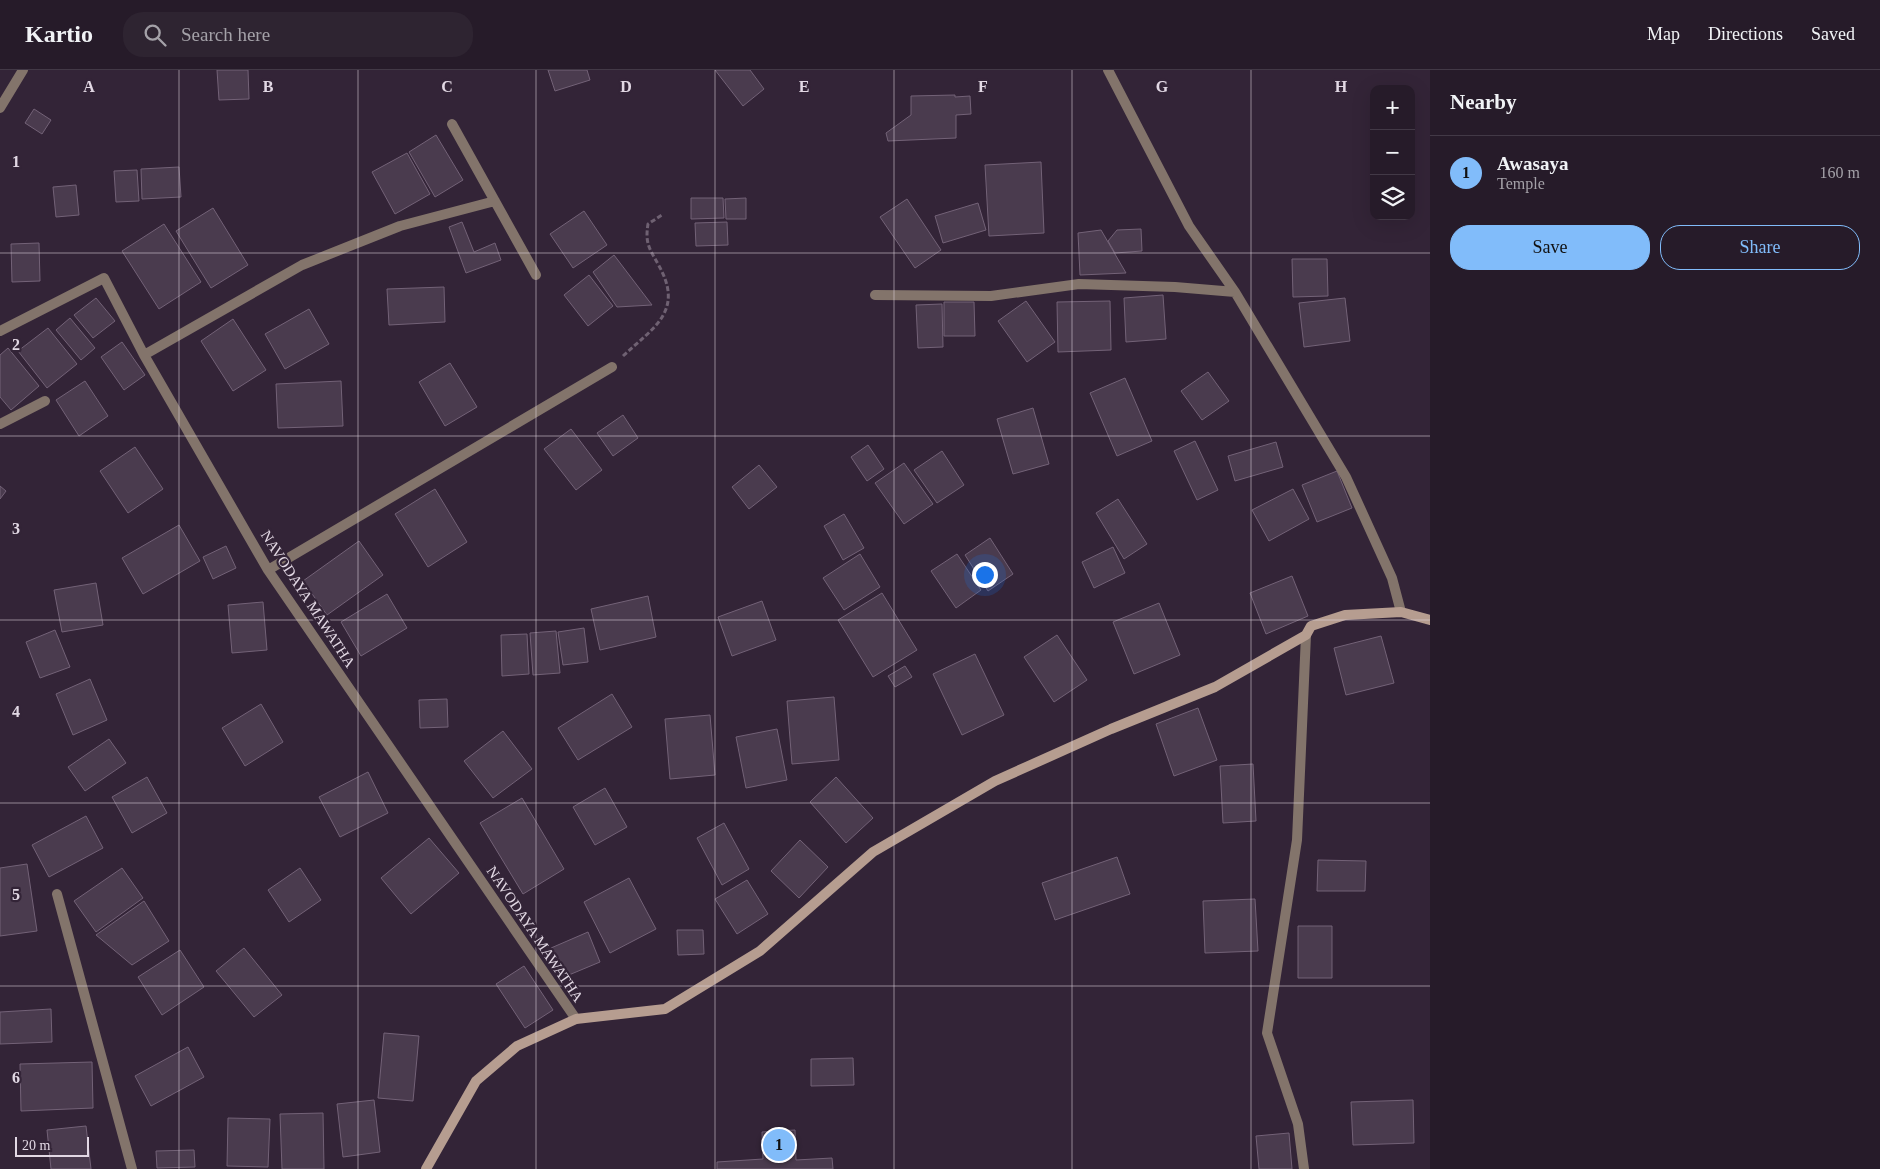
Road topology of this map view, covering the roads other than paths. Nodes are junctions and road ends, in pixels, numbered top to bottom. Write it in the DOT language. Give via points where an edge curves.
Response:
graph roads {
  1 [pos="23,70"];
  2 [pos="1108,70"];
  3 [pos="0,108"];
  4 [pos="452,124"];
  5 [pos="495,201"];
  6 [pos="536,275"];
  7 [pos="1234,292"];
  8 [pos="875,295"];
  9 [pos="0,331"];
  10 [pos="144,355"];
  11 [pos="612,367"];
  12 [pos="45,401"];
  13 [pos="0,423"];
  14 [pos="268,570"];
  15 [pos="1401,612"];
  16 [pos="1430,620"];
  17 [pos="1306,635"];
  18 [pos="57,894"];
  19 [pos="576,1019"];
  20 [pos="132,1169"];
  21 [pos="426,1169"];
  22 [pos="1304,1169"];
  1 -- 3 [label="street"];
  2 -- 7 [label="street" via="1189,226"];
  4 -- 5 [label="street"];
  5 -- 6 [label="street"];
  5 -- 10 [label="street" via="400,226 302,265"];
  7 -- 8 [label="street" via="1079,284 991,296"];
  7 -- 15 [label="street" via="1346,477 1392,578"];
  9 -- 10 [label="street, NAVODAYA MAWATHA" via="104,278"];
  10 -- 14 [label="street, NAVODAYA MAWATHA"];
  11 -- 14 [label="street"];
  12 -- 13 [label="street"];
  14 -- 19 [label="street, NAVODAYA MAWATHA"];
  15 -- 16 [label="street"];
  15 -- 17 [label="street" via="1345,615 1311,626"];
  17 -- 19 [label="street" via="1215,687 995,781 873,852 760,951 664,1009"];
  17 -- 22 [label="street" via="1297,840 1267,1033 1298,1124"];
  18 -- 20 [label="street"];
  19 -- 21 [label="street" via="517,1046 476,1082"];
}
